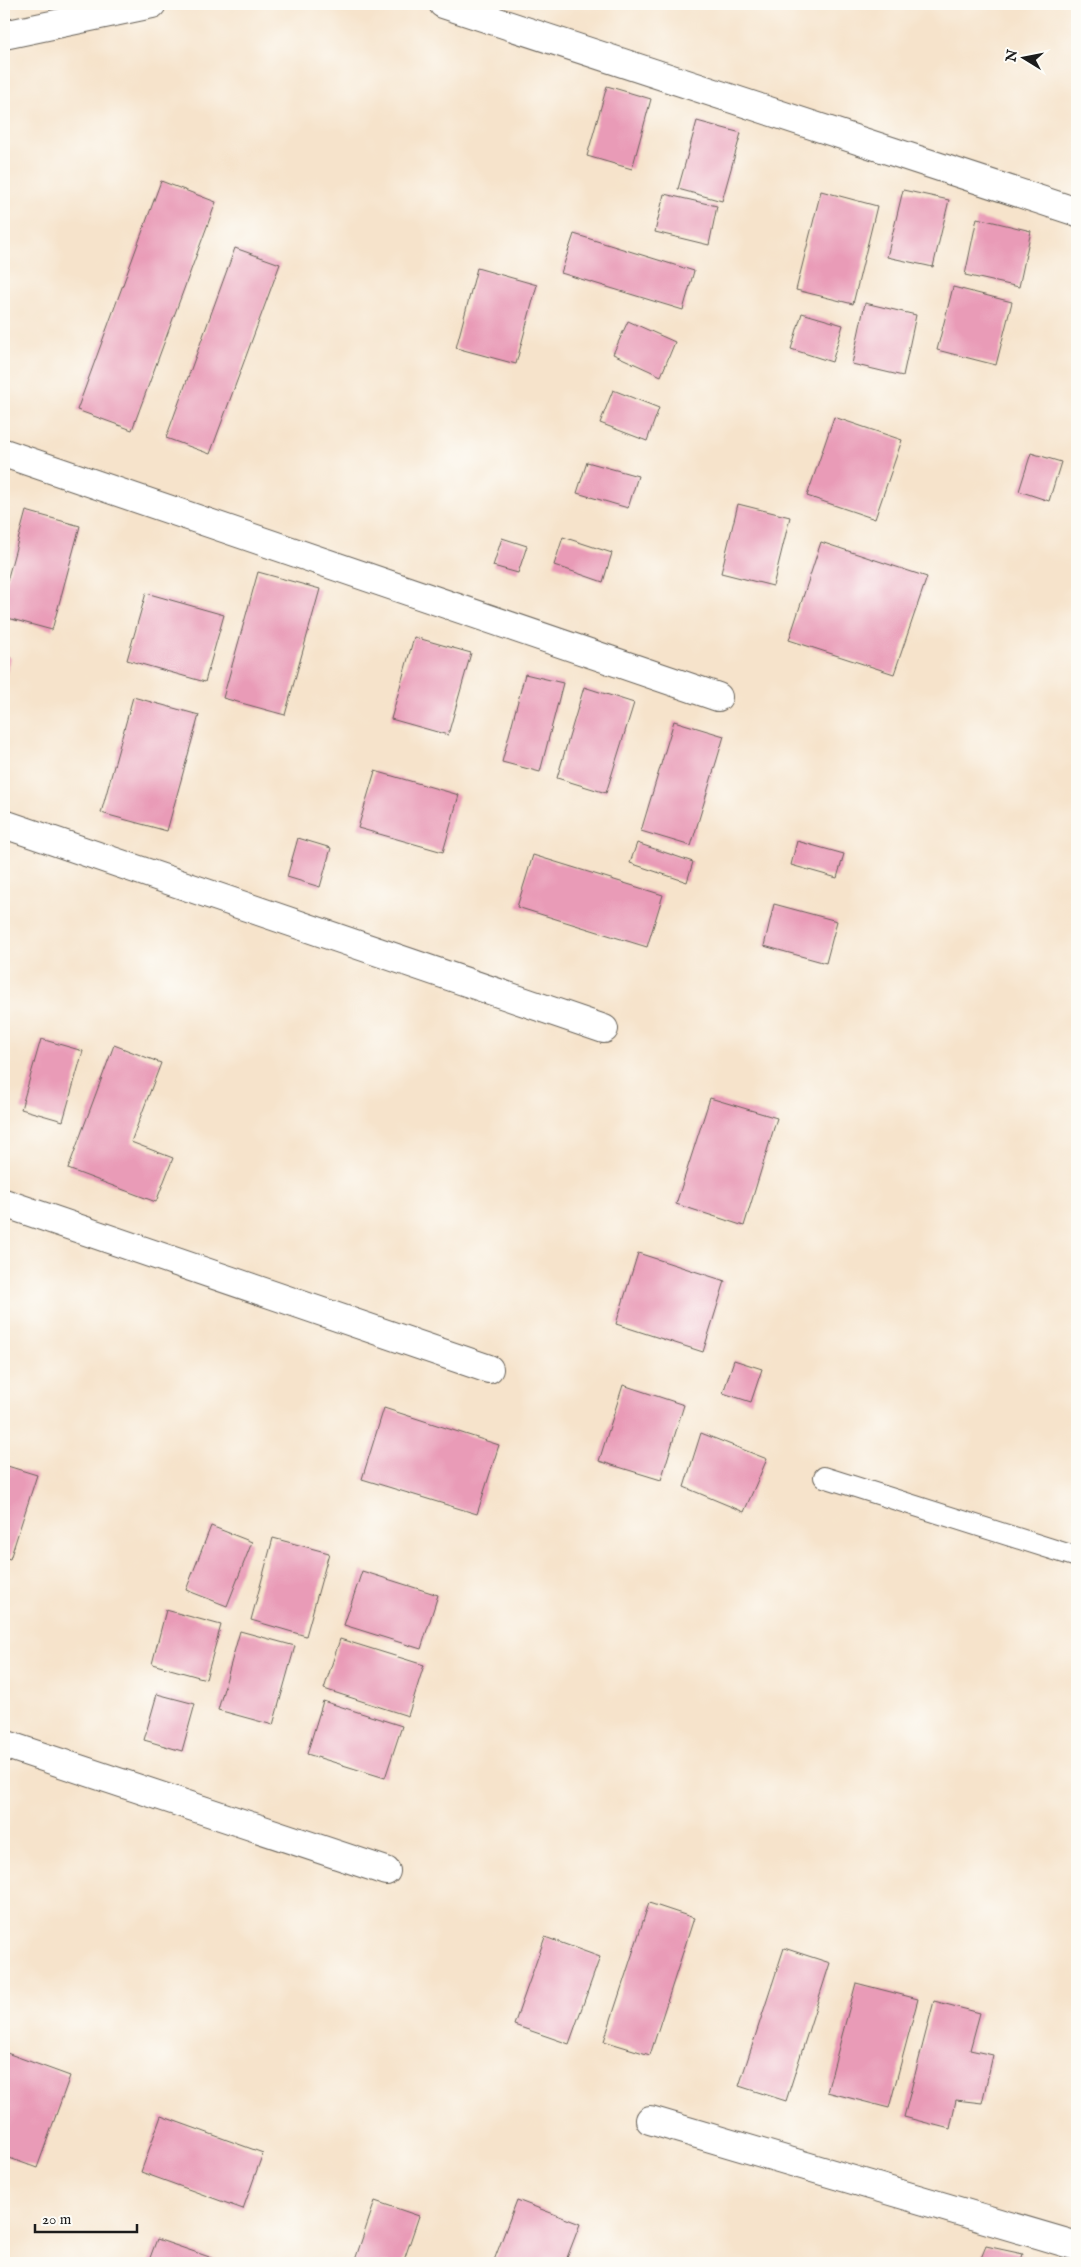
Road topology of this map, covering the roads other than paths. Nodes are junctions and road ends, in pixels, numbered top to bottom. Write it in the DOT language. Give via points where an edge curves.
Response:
graph roads {
  1 [pos="152,4"];
  2 [pos="443,4"];
  3 [pos="497,13"];
  4 [pos="4,35"];
  5 [pos="1077,212"];
  6 [pos="4,453"];
  7 [pos="718,697"];
  8 [pos="4,824"];
  9 [pos="604,1029"];
  10 [pos="4,1203"];
  11 [pos="489,1369"];
  12 [pos="824,1477"];
  13 [pos="1077,1557"];
  14 [pos="4,1744"];
  15 [pos="386,1872"];
  16 [pos="650,2120"];
  17 [pos="1077,2246"];
  1 -- 4 [label="street"];
  2 -- 3 [label="street"];
  3 -- 5 [label="street"];
  6 -- 7 [label="street"];
  8 -- 9 [label="street"];
  10 -- 11 [label="street"];
  12 -- 13 [label="lane"];
  14 -- 15 [label="street"];
  16 -- 17 [label="street"];
}
